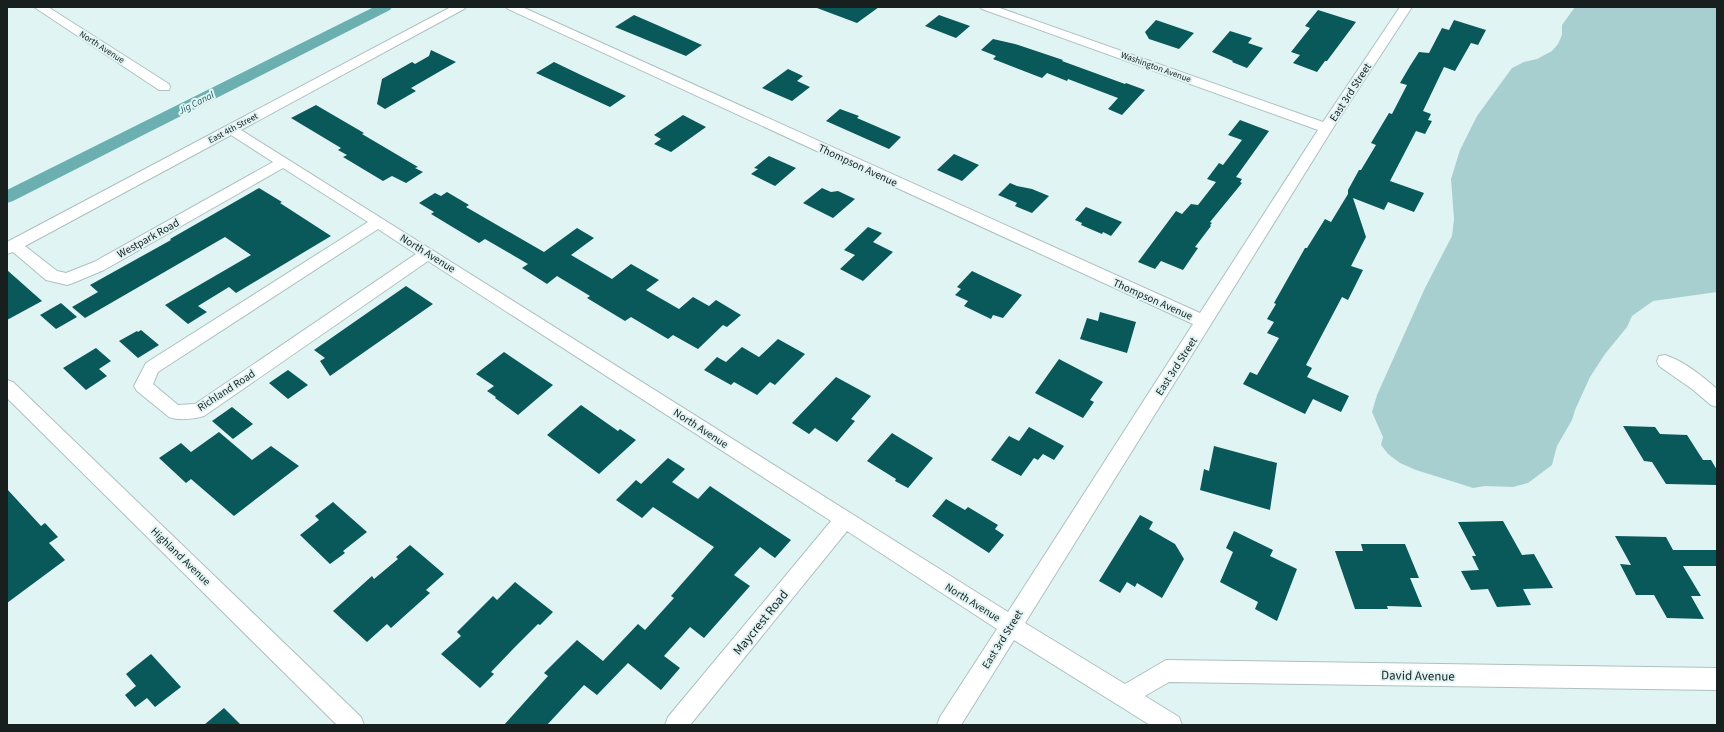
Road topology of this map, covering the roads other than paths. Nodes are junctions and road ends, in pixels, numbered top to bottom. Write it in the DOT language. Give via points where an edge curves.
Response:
graph roads {
  1 [pos="40,7"];
  2 [pos="460,7"];
  3 [pos="512,7"];
  4 [pos="986,7"];
  5 [pos="1406,7"];
  6 [pos="164,87"];
  7 [pos="1326,128"];
  8 [pos="231,129"];
  9 [pos="284,162"];
  10 [pos="379,222"];
  11 [pos="11,247"];
  12 [pos="428,253"];
  13 [pos="1204,322"];
  14 [pos="1664,361"];
  15 [pos="7,387"];
  16 [pos="1717,400"];
  17 [pos="844,520"];
  18 [pos="1011,626"];
  19 [pos="1717,679"];
  20 [pos="1126,696"];
  21 [pos="1159,722"];
  22 [pos="353,725"];
  23 [pos="676,725"];
  24 [pos="948,725"];
  1 -- 6 [label="street, North Avenue"];
  2 -- 8 [label="street, East 4th Street"];
  3 -- 13 [label="street, Thompson Avenue"];
  4 -- 7 [label="street, Washington Avenue"];
  5 -- 7 [label="street, East 3rd Street"];
  7 -- 13 [label="street, East 3rd Street"];
  8 -- 9 [label="street, North Avenue"];
  8 -- 11 [label="street, East 4th Street"];
  9 -- 10 [label="street, North Avenue"];
  9 -- 11 [label="street, Westpark Road" via="99,266 67,279 52,276"];
  10 -- 12 [label="street, North Avenue"];
  10 -- 12 [label="street, Richland Road" via="152,368 143,386 175,412 198,411"];
  12 -- 17 [label="street, North Avenue"];
  13 -- 18 [label="street, East 3rd Street"];
  14 -- 16 [label="street" via="1686,374"];
  15 -- 22 [label="street, Highland Avenue"];
  17 -- 18 [label="street, North Avenue"];
  17 -- 23 [label="street, Maycrest Road"];
  18 -- 20 [label="street, North Avenue"];
  18 -- 24 [label="street, East 3rd Street"];
  19 -- 20 [label="street, David Avenue" via="1166,672"];
  20 -- 21 [label="street, North Avenue"];
}
